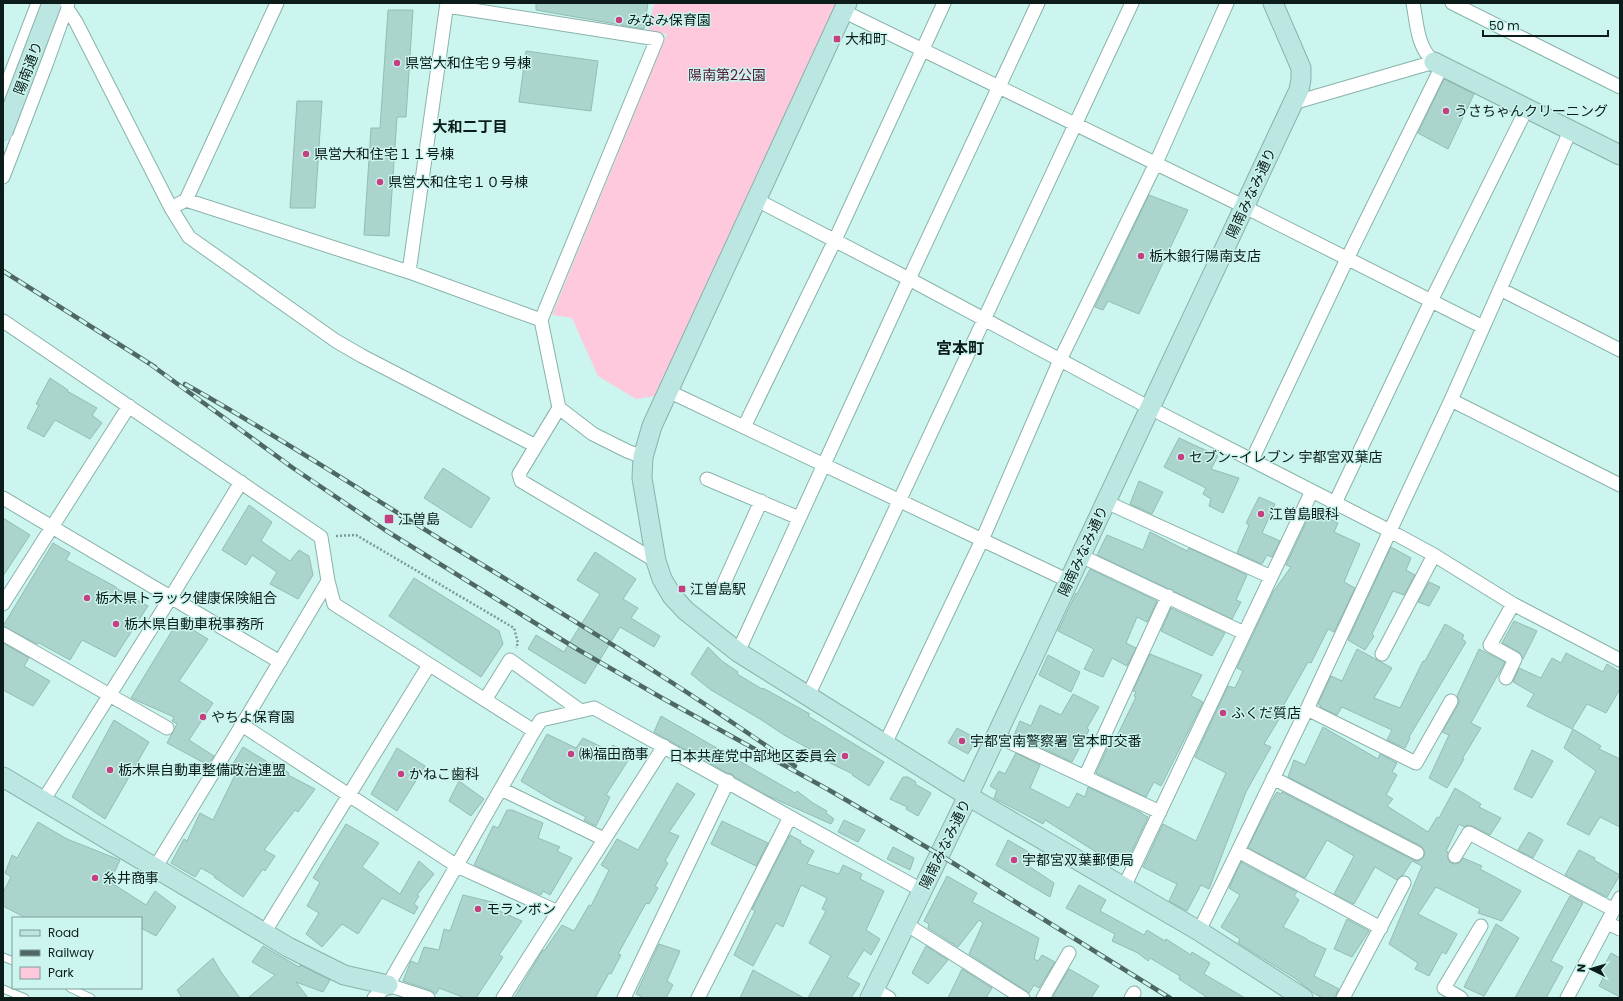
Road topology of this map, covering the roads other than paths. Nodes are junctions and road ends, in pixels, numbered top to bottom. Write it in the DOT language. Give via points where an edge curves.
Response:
graph roads {
  1 [pos="38,3"];
  2 [pos="277,3"];
  3 [pos="944,3"];
  4 [pos="1038,3"];
  5 [pos="1132,3"];
  6 [pos="1227,3"];
  7 [pos="1273,3"];
  8 [pos="1413,3"];
  9 [pos="1452,3"];
  10 [pos="62,4"];
  11 [pos="447,4"];
  12 [pos="845,7"];
  13 [pos="922,49"];
  14 [pos="1438,64"];
  15 [pos="999,86"];
  16 [pos="1620,86"];
  17 [pos="3,94"];
  18 [pos="1293,103"];
  19 [pos="1526,108"];
  20 [pos="1075,123"];
  21 [pos="1571,130"];
  22 [pos="3,132"];
  23 [pos="1620,155"];
  24 [pos="1156,163"];
  25 [pos="3,177"];
  26 [pos="186,200"];
  27 [pos="757,200"];
  28 [pos="1244,207"];
  29 [pos="171,208"];
  30 [pos="835,240"];
  31 [pos="1348,259"];
  32 [pos="409,272"];
  33 [pos="909,279"];
  34 [pos="1500,289"];
  35 [pos="1431,301"];
  36 [pos="984,319"];
  37 [pos="541,320"];
  38 [pos="3,321"];
  39 [pos="1483,327"];
  40 [pos="1620,350"];
  41 [pos="1060,360"];
  42 [pos="668,391"];
  43 [pos="1451,400"];
  44 [pos="129,406"];
  45 [pos="559,408"];
  46 [pos="1150,408"];
  47 [pos="744,427"];
  48 [pos="536,446"];
  49 [pos="643,457"];
  50 [pos="1252,460"];
  51 [pos="823,465"];
  52 [pos="707,479"];
  53 [pos="241,482"];
  54 [pos="1620,485"];
  55 [pos="1312,491"];
  56 [pos="3,498"];
  57 [pos="761,501"];
  58 [pos="899,501"];
  59 [pos="1106,502"];
  60 [pos="1335,503"];
  61 [pos="799,518"];
  62 [pos="52,527"];
  63 [pos="1390,531"];
  64 [pos="982,540"];
  65 [pos="1434,555"];
  66 [pos="1081,556"];
  67 [pos="656,561"];
  68 [pos="1271,577"];
  69 [pos="1070,581"];
  70 [pos="328,582"];
  71 [pos="724,583"];
  72 [pos="1168,596"];
  73 [pos="171,598"];
  74 [pos="3,604"];
  75 [pos="1513,604"];
  76 [pos="1244,633"];
  77 [pos="3,634"];
  78 [pos="738,652"];
  79 [pos="1382,654"];
  80 [pos="1620,660"];
  81 [pos="280,662"];
  82 [pos="430,665"];
  83 [pos="1506,678"];
  84 [pos="109,695"];
  85 [pos="808,696"];
  86 [pos="485,700"];
  87 [pos="1451,701"];
  88 [pos="1307,709"];
  89 [pos="581,711"];
  90 [pos="242,725"];
  91 [pos="167,728"];
  92 [pos="534,731"];
  93 [pos="997,736"];
  94 [pos="885,744"];
  95 [pos="664,746"];
  96 [pos="3,777"];
  97 [pos="1085,777"];
  98 [pos="1273,778"];
  99 [pos="728,781"];
  100 [pos="501,789"];
  101 [pos="349,795"];
  102 [pos="968,796"];
  103 [pos="43,801"];
  104 [pos="1160,812"];
  105 [pos="790,817"];
  106 [pos="604,839"];
  107 [pos="1238,851"];
  108 [pos="1417,853"];
  109 [pos="1455,856"];
  110 [pos="457,866"];
  111 [pos="155,868"];
  112 [pos="1404,883"];
  113 [pos="1124,887"];
  114 [pos="923,891"];
  115 [pos="1620,898"];
  116 [pos="1614,910"];
  117 [pos="558,912"];
  118 [pos="1607,923"];
  119 [pos="906,924"];
  120 [pos="1481,926"];
  121 [pos="1380,928"];
  122 [pos="1620,929"];
  123 [pos="1199,931"];
  124 [pos="264,932"];
  125 [pos="1069,953"];
  126 [pos="3,956"];
  127 [pos="12,960"];
  128 [pos="388,985"];
  129 [pos="3,988"];
  130 [pos="72,989"];
  131 [pos="877,995"];
  132 [pos="25,998"];
  133 [pos="91,998"];
  134 [pos="374,998"];
  135 [pos="428,998"];
  136 [pos="503,998"];
  137 [pos="624,998"];
  138 [pos="698,998"];
  139 [pos="1023,998"];
  140 [pos="1043,998"];
  141 [pos="1303,998"];
  142 [pos="1343,998"];
  143 [pos="1461,998"];
  144 [pos="1567,998"];
  1 -- 17 [label="street"];
  2 -- 26 [label="street"];
  3 -- 13 [label="street"];
  4 -- 15 [label="street"];
  5 -- 20 [label="street"];
  6 -- 24 [label="street"];
  7 -- 18 [label="street, 陽南みなみ通り" via="1301,68 1301,80"];
  8 -- 14 [label="street" via="1422,48"];
  9 -- 16 [label="street"];
  10 -- 22 [label="street, 陽南通り, bridge"];
  10 -- 25 [label="street" via="47,62"];
  10 -- 29 [label="street" via="76,22"];
  11 -- 32 [label="street"];
  11 -- 37 [label="street" via="657,39"];
  12 -- 13 [label="street"];
  12 -- 27 [label="street"];
  13 -- 15 [label="street"];
  13 -- 30 [label="street"];
  14 -- 18 [label="street"];
  14 -- 19 [label="street"];
  14 -- 31 [label="street"];
  15 -- 20 [label="street"];
  15 -- 33 [label="street"];
  18 -- 28 [label="street, 陽南みなみ通り"];
  19 -- 21 [label="street"];
  19 -- 35 [label="street"];
  20 -- 24 [label="street"];
  20 -- 36 [label="street"];
  21 -- 23 [label="street"];
  21 -- 34 [label="street"];
  24 -- 28 [label="street"];
  24 -- 41 [label="street"];
  26 -- 29 [label="street"];
  26 -- 32 [label="street"];
  27 -- 30 [label="street"];
  27 -- 42 [label="street"];
  28 -- 31 [label="street"];
  28 -- 46 [label="street, 陽南みなみ通り"];
  29 -- 48 [label="street" via="189,237 336,341"];
  30 -- 33 [label="street"];
  30 -- 47 [label="street"];
  31 -- 35 [label="street"];
  31 -- 50 [label="street"];
  32 -- 37 [label="street"];
  33 -- 36 [label="street"];
  33 -- 51 [label="street"];
  34 -- 39 [label="street"];
  34 -- 40 [label="street"];
  35 -- 39 [label="street"];
  35 -- 60 [label="street"];
  36 -- 41 [label="street"];
  36 -- 58 [label="street"];
  37 -- 45 [label="street"];
  38 -- 44 [label="street"];
  39 -- 43 [label="street"];
  41 -- 46 [label="street"];
  41 -- 64 [label="street"];
  42 -- 47 [label="street"];
  42 -- 49 [label="street" via="652,426"];
  43 -- 54 [label="street"];
  43 -- 63 [label="street"];
  44 -- 53 [label="street"];
  44 -- 62 [label="street"];
  45 -- 48 [label="street"];
  45 -- 49 [label="street" via="593,434"];
  46 -- 50 [label="street"];
  46 -- 59 [label="street, 陽南みなみ通り"];
  47 -- 51 [label="street"];
  48 -- 67 [label="street" via="518,474 521,481"];
  49 -- 67 [label="street" via="642,478"];
  50 -- 55 [label="street"];
  51 -- 58 [label="street"];
  51 -- 61 [label="street"];
  52 -- 57 [label="street"];
  53 -- 70 [label="street" via="321,537"];
  53 -- 73 [label="street"];
  55 -- 60 [label="street"];
  55 -- 68 [label="street"];
  56 -- 62 [label="street"];
  57 -- 61 [label="street"];
  57 -- 71 [label="street"];
  58 -- 64 [label="street"];
  58 -- 85 [label="street"];
  59 -- 66 [label="street, 陽南みなみ通り"];
  59 -- 68 [label="street"];
  60 -- 63 [label="street"];
  61 -- 78 [label="street"];
  62 -- 73 [label="street"];
  62 -- 74 [label="street"];
  63 -- 65 [label="street"];
  63 -- 88 [label="street"];
  64 -- 69 [label="street"];
  64 -- 94 [label="street"];
  65 -- 75 [label="street"];
  65 -- 79 [label="street"];
  66 -- 69 [label="street, 陽南みなみ通り"];
  66 -- 72 [label="street"];
  67 -- 78 [label="street" via="662,579 672,596 686,611"];
  68 -- 76 [label="street"];
  69 -- 93 [label="street, 陽南みなみ通り"];
  70 -- 81 [label="street"];
  70 -- 82 [label="street" via="334,604"];
  72 -- 76 [label="street"];
  72 -- 97 [label="street"];
  73 -- 81 [label="street"];
  73 -- 84 [label="street"];
  75 -- 80 [label="street"];
  75 -- 83 [label="street" via="1490,645 1515,658"];
  76 -- 104 [label="street"];
  77 -- 84 [label="street"];
  78 -- 85 [label="street"];
  81 -- 90 [label="street"];
  82 -- 86 [label="street"];
  82 -- 101 [label="street"];
  84 -- 91 [label="street"];
  84 -- 103 [label="street"];
  85 -- 94 [label="street"];
  86 -- 89 [label="street" via="510,660"];
  86 -- 92 [label="street"];
  87 -- 88 [label="street" via="1416,764"];
  88 -- 98 [label="street"];
  89 -- 92 [label="street" via="541,720"];
  89 -- 95 [label="street" via="594,708"];
  90 -- 101 [label="street"];
  90 -- 111 [label="street"];
  92 -- 100 [label="street"];
  93 -- 97 [label="street"];
  93 -- 102 [label="street, 陽南みなみ通り"];
  94 -- 102 [label="street"];
  95 -- 99 [label="street"];
  95 -- 106 [label="street"];
  96 -- 103 [label="street"];
  97 -- 104 [label="street"];
  98 -- 107 [label="street"];
  98 -- 108 [label="street"];
  99 -- 105 [label="street"];
  99 -- 137 [label="street"];
  100 -- 106 [label="street"];
  100 -- 110 [label="street"];
  101 -- 110 [label="street"];
  101 -- 124 [label="street"];
  102 -- 113 [label="street"];
  102 -- 114 [label="street, 陽南みなみ通り"];
  103 -- 111 [label="street"];
  104 -- 113 [label="street"];
  105 -- 114 [label="street"];
  105 -- 138 [label="street"];
  106 -- 117 [label="street"];
  107 -- 121 [label="street"];
  107 -- 123 [label="street"];
  109 -- 116 [label="street" via="1469,833"];
  110 -- 117 [label="street"];
  110 -- 128 [label="street"];
  111 -- 124 [label="street"];
  112 -- 121 [label="street"];
  113 -- 123 [label="street"];
  114 -- 119 [label="street, 陽南みなみ通り"];
  115 -- 116 [label="street"];
  116 -- 118 [label="street"];
  117 -- 136 [label="street"];
  118 -- 122 [label="street"];
  118 -- 144 [label="street"];
  119 -- 131 [label="street, 陽南みなみ通り"];
  119 -- 139 [label="street"];
  120 -- 143 [label="street" via="1444,988"];
  121 -- 142 [label="street"];
  123 -- 141 [label="street"];
  124 -- 128 [label="street" via="344,975"];
  125 -- 140 [label="street"];
  126 -- 127 [label="lane"];
  128 -- 134 [label="street"];
  128 -- 135 [label="street"];
  129 -- 132 [label="lane"];
  130 -- 133 [label="lane"];
}
